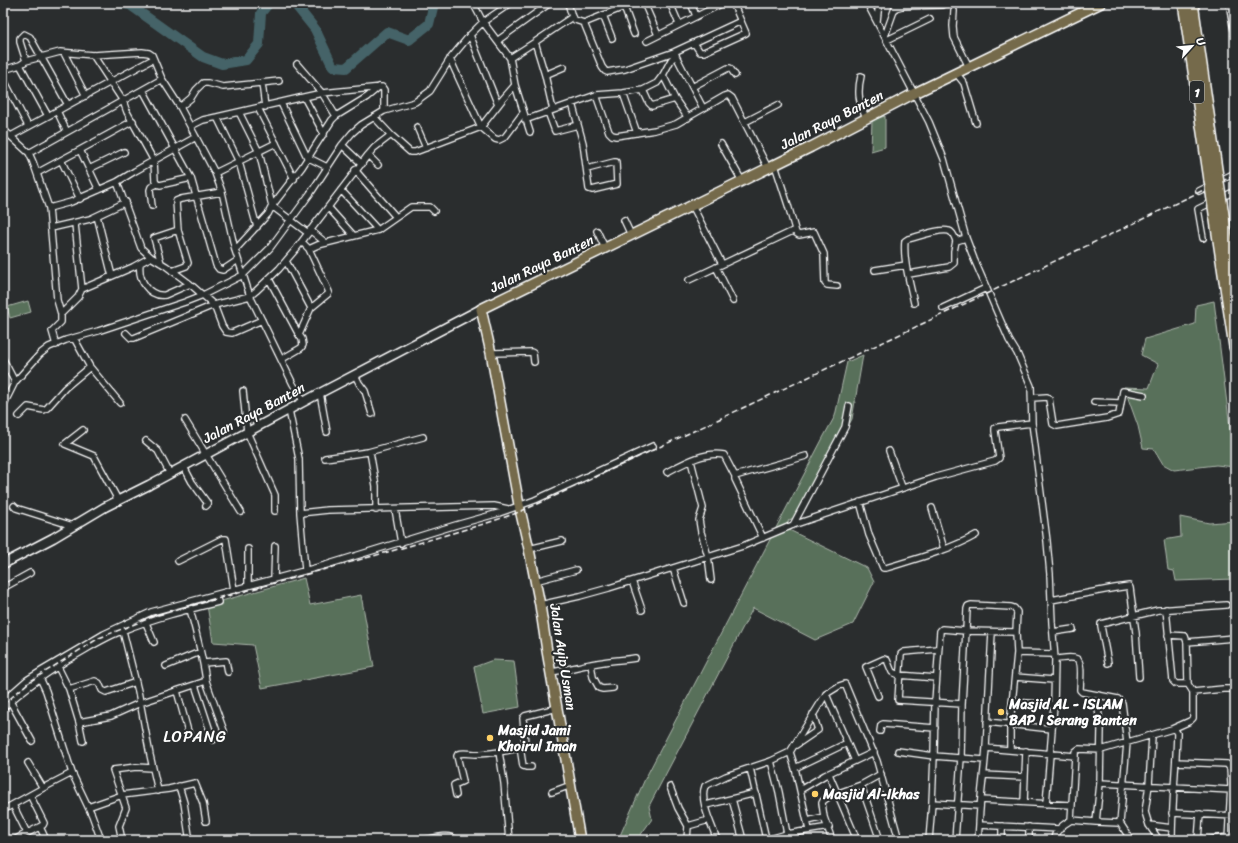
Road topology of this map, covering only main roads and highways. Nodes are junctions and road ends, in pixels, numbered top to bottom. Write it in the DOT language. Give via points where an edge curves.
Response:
graph roads {
  1 [pos="1101,3"];
  2 [pos="1184,3"];
  3 [pos="1192,3"];
  4 [pos="1213,178"];
  5 [pos="1217,205"];
  6 [pos="1235,292"];
  7 [pos="481,309"];
  8 [pos="1235,347"];
  9 [pos="3,564"];
  10 [pos="580,840"];
  1 -- 7 [label="main road, Jalan Raya Banten" via="915,92 694,208 631,235"];
  2 -- 4 [label="highway, 1"];
  3 -- 4 [label="highway, 1"];
  4 -- 5 [label="highway, 1, bridge"];
  5 -- 6 [label="highway, 1"];
  5 -- 8 [label="highway, 1"];
  7 -- 9 [label="main road, Jalan Raya Banten" via="118,500"];
  7 -- 10 [label="main road, Jalan Ayip Usman" via="540,605"];
}
